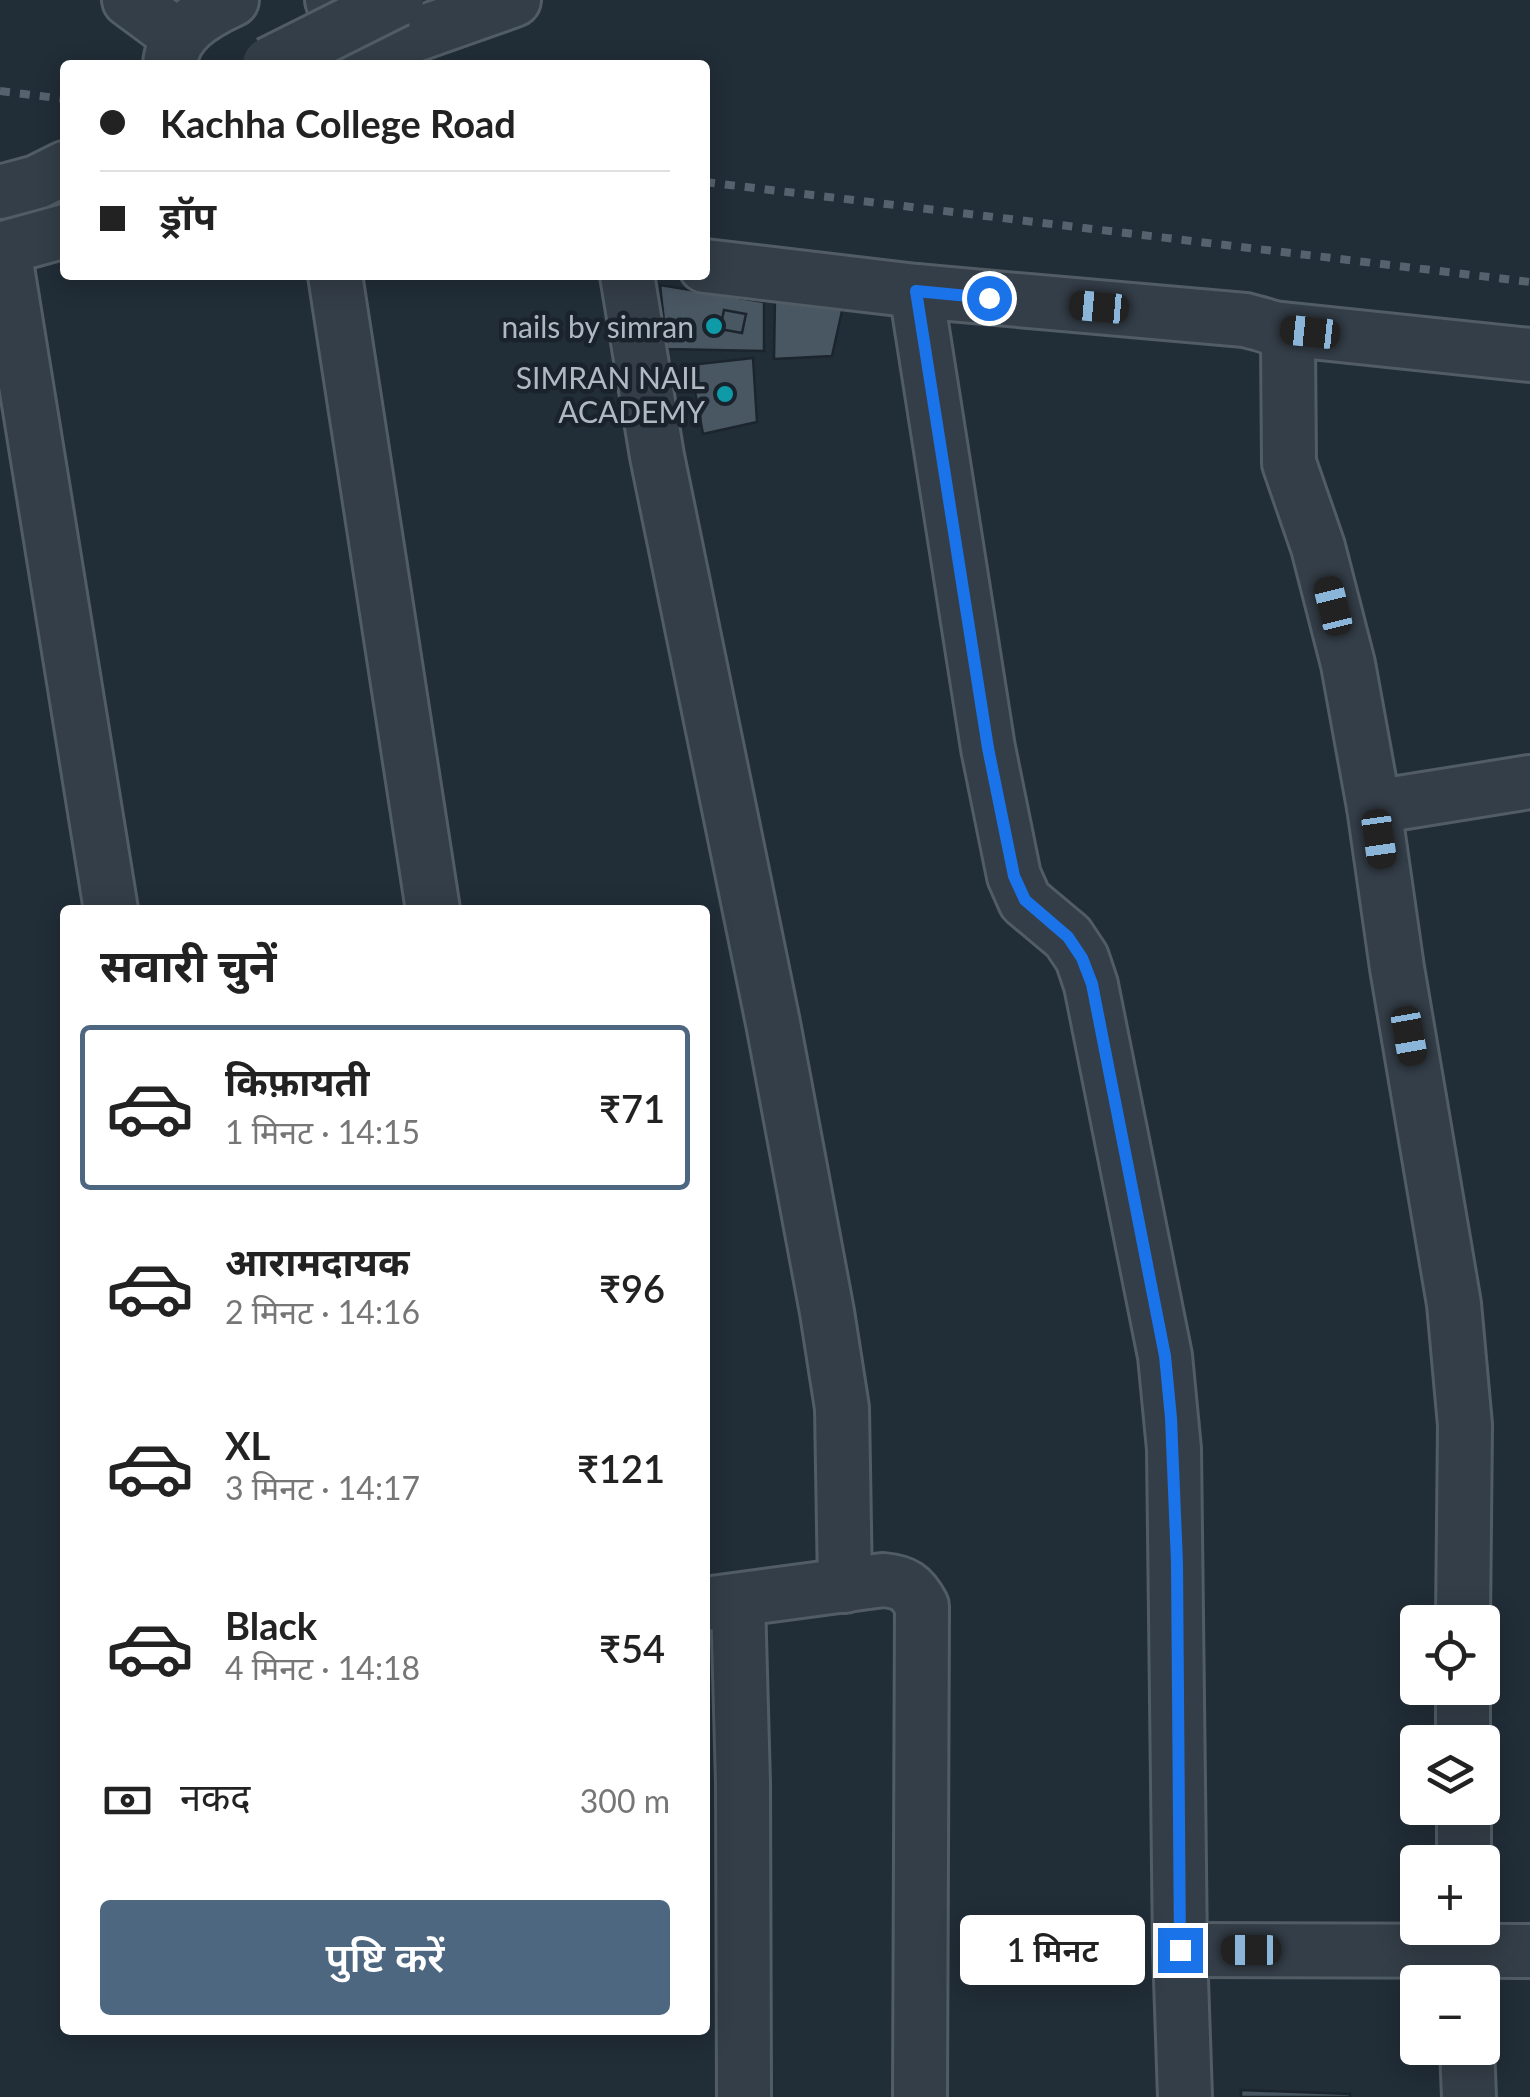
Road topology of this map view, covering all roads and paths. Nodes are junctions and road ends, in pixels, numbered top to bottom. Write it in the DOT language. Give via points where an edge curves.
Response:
graph roads {
  1 [pos="128,0"];
  2 [pos="232,0"];
  3 [pos="332,0"];
  4 [pos="397,0"];
  5 [pos="514,0"];
  6 [pos="174,51"];
  7 [pos="277,60"];
  8 [pos="60,171"];
  9 [pos="0,192"];
  10 [pos="60,232"];
  11 [pos="2,249"];
  12 [pos="710,267"];
  13 [pos="336,280"];
  14 [pos="628,280"];
  15 [pos="916,291"];
  16 [pos="1259,324"];
  17 [pos="1530,355"];
  18 [pos="1530,782"];
  19 [pos="1374,807"];
  20 [pos="110,905"];
  21 [pos="432,905"];
  22 [pos="845,1586"];
  23 [pos="722,1602"];
  24 [pos="1463,1605"];
  25 [pos="1180,1950"];
  26 [pos="1530,1951"];
  27 [pos="1464,1954"];
  28 [pos="1468,2065"];
  29 [pos="744,2097"];
  30 [pos="920,2097"];
  31 [pos="1185,2097"];
  32 [pos="1469,2097"];
  1 -- 6 [label="street"];
  2 -- 6 [label="street" via="192,23"];
  3 -- 5 [label="street" via="348,46 364,54"];
  4 -- 7 [label="street, bridge"];
  8 -- 9 [label="street"];
  10 -- 11 [label="street"];
  11 -- 20 [label="street"];
  12 -- 15 [label="street"];
  13 -- 21 [label="street"];
  14 -- 22 [label="street" via="827,1312 842,1408"];
  15 -- 16 [label="street"];
  15 -- 25 [label="street" via="1014,876 1025,900 1068,937 1092,984 1165,1356 1177,1563"];
  16 -- 17 [label="street"];
  16 -- 19 [label="street" via="1284,335 1288,345 1289,463 1339,630"];
  18 -- 19 [label="street"];
  19 -- 24 [label="street" via="1454,1304 1465,1424"];
  22 -- 23 [label="street"];
  22 -- 30 [label="street" via="901,1582 922,1606"];
  23 -- 29 [label="street" via="743,1802"];
  25 -- 27 [label="street"];
  25 -- 31 [label="street"];
  26 -- 27 [label="street"];
  28 -- 32 [label="street"];
}
